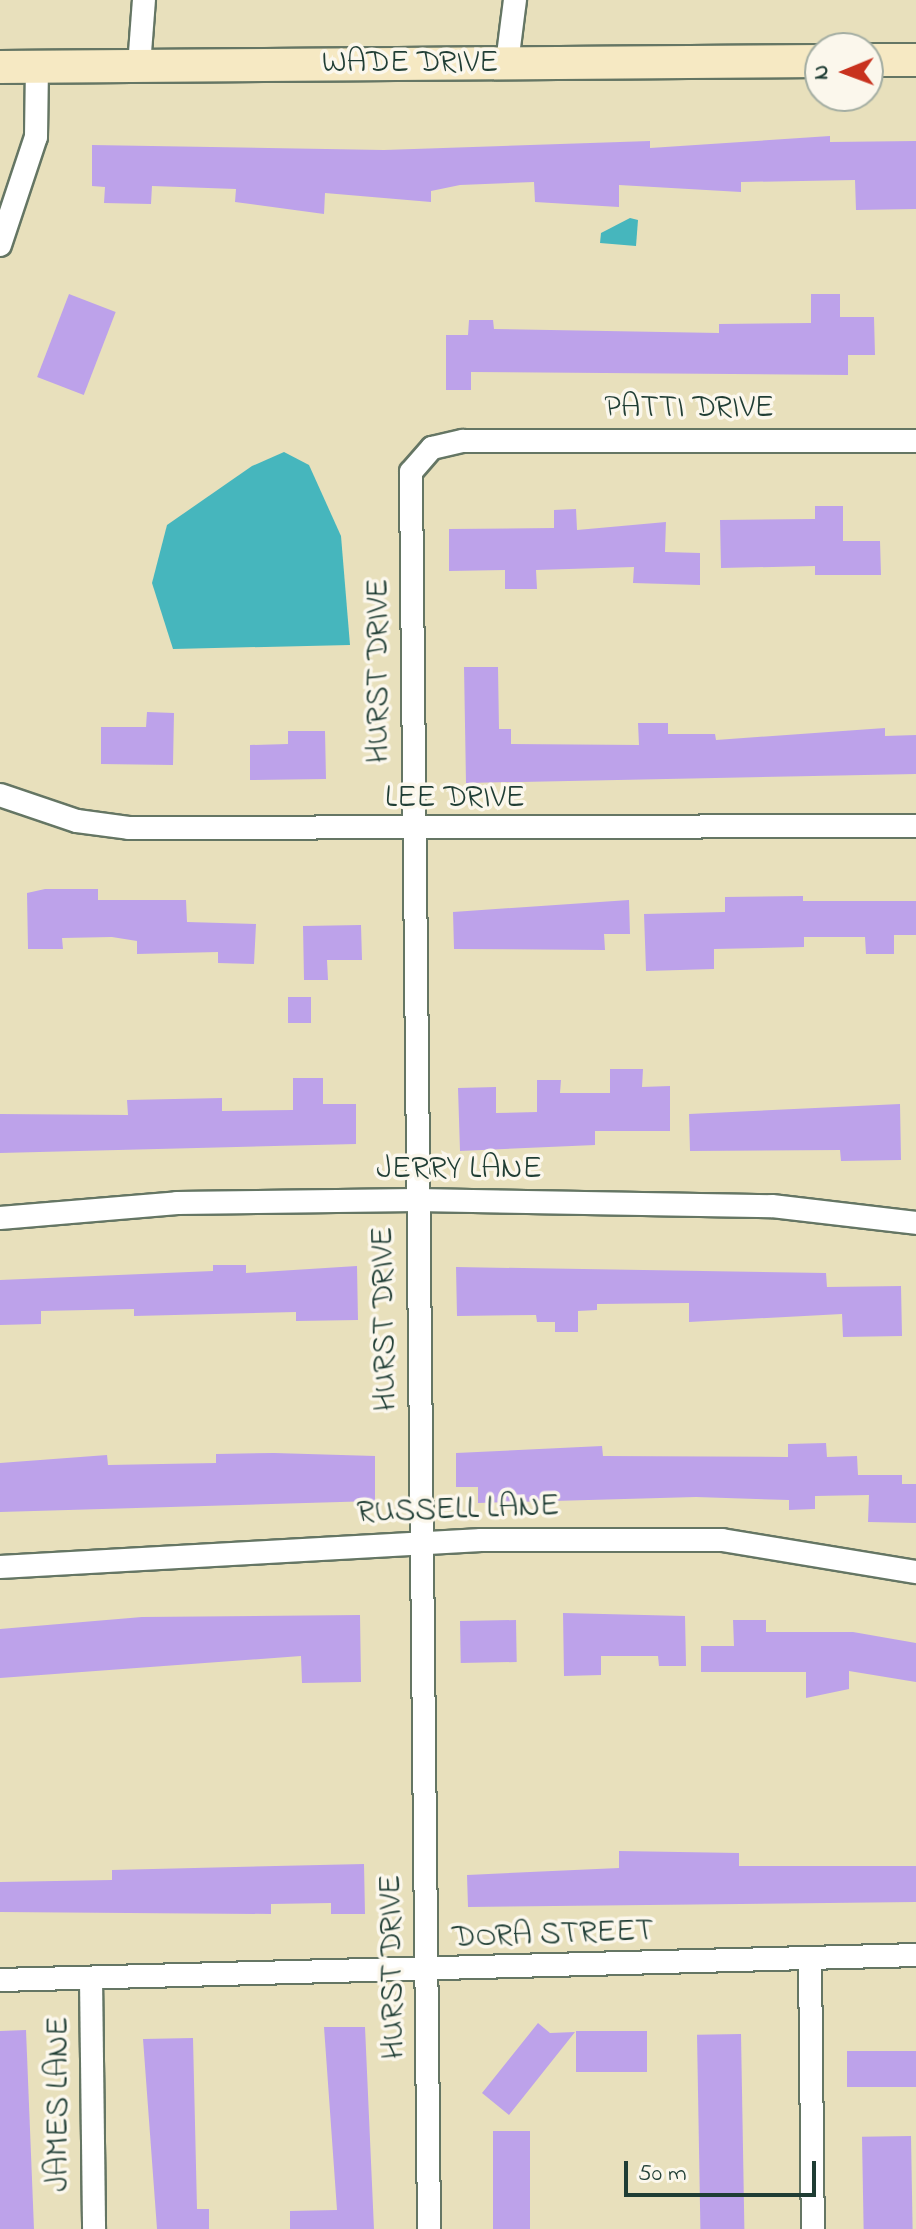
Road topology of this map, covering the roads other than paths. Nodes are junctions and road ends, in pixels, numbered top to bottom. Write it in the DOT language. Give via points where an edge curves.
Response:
graph roads {
  1 [pos="144,0"];
  2 [pos="515,0"];
  3 [pos="884,60"];
  4 [pos="916,60"];
  5 [pos="804,61"];
  6 [pos="507,63"];
  7 [pos="139,66"];
  8 [pos="0,67"];
  9 [pos="37,67"];
  10 [pos="0,245"];
  11 [pos="463,441"];
  12 [pos="916,441"];
  13 [pos="0,795"];
  14 [pos="916,826"];
  15 [pos="413,831"];
  16 [pos="417,1200"];
  17 [pos="0,1218"];
  18 [pos="916,1223"];
  19 [pos="421,1543"];
  20 [pos="0,1567"];
  21 [pos="916,1572"];
  22 [pos="916,1955"];
  23 [pos="810,1958"];
  24 [pos="427,1973"];
  25 [pos="91,1978"];
  26 [pos="0,1980"];
  27 [pos="94,2229"];
  28 [pos="429,2229"];
  29 [pos="813,2229"];
  1 -- 7 [label="street"];
  2 -- 6 [label="street"];
  3 -- 4 [label="street"];
  5 -- 6 [label="street, WADE DRIVE"];
  6 -- 7 [label="street, WADE DRIVE"];
  7 -- 9 [label="street, WADE DRIVE"];
  8 -- 9 [label="street, WADE DRIVE"];
  9 -- 10 [label="street" via="36,137"];
  11 -- 12 [label="street, PATTI DRIVE"];
  11 -- 15 [label="street, HURST DRIVE" via="432,448 411,472"];
  13 -- 15 [label="street, LEE DRIVE" via="77,821 129,828"];
  14 -- 15 [label="street, LEE DRIVE"];
  15 -- 16 [label="street, HURST DRIVE"];
  16 -- 17 [label="street, JERRY LANE" via="177,1203"];
  16 -- 18 [label="street, JERRY LANE" via="772,1206"];
  16 -- 19 [label="street, HURST DRIVE"];
  19 -- 20 [label="street, RUSSELL LANE"];
  19 -- 21 [label="street, RUSSELL LANE" via="722,1540"];
  19 -- 24 [label="street, HURST DRIVE"];
  22 -- 23 [label="street, DORA STREET"];
  23 -- 24 [label="street, DORA STREET"];
  23 -- 29 [label="street"];
  24 -- 25 [label="street, DORA STREET"];
  24 -- 28 [label="street, HURST DRIVE"];
  25 -- 26 [label="street, DORA STREET"];
  25 -- 27 [label="street, JAMES LANE"];
}
